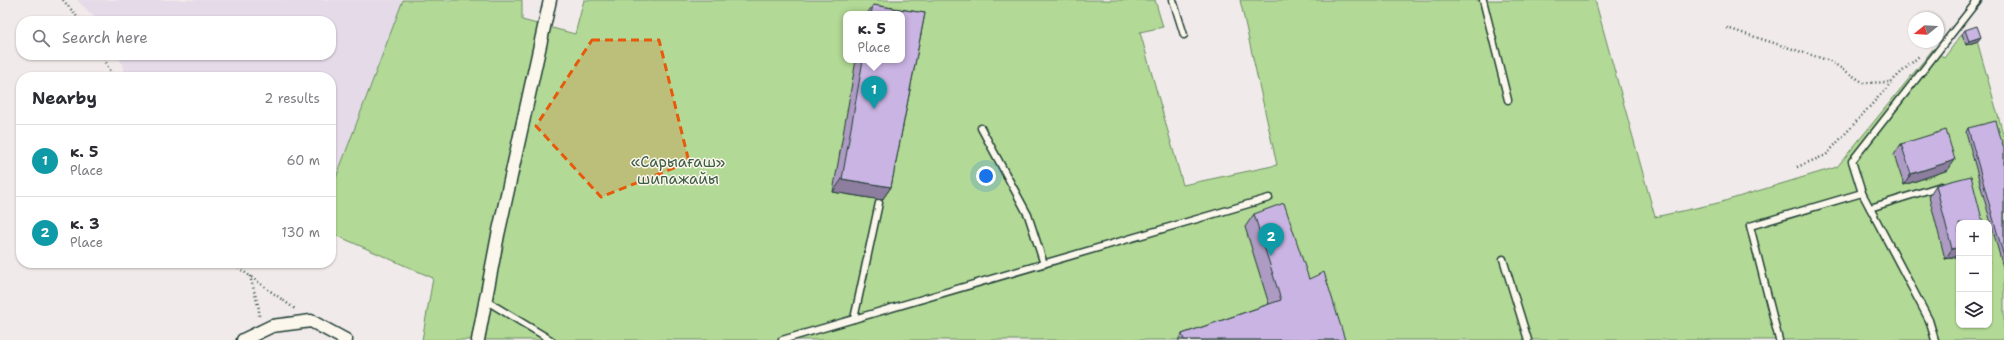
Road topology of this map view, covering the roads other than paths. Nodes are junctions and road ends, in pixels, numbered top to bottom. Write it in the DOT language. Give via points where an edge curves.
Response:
graph roads {
  1 [pos="550,0"];
  2 [pos="1173,0"];
  3 [pos="1483,0"];
  4 [pos="1978,0"];
  5 [pos="1184,35"];
  6 [pos="1508,100"];
  7 [pos="981,128"];
  8 [pos="1949,184"];
  9 [pos="1862,193"];
  10 [pos="1270,198"];
  11 [pos="879,203"];
  12 [pos="1870,208"];
  13 [pos="1503,259"];
  14 [pos="1044,264"];
  15 [pos="485,300"];
  16 [pos="854,319"];
  17 [pos="243,340"];
  18 [pos="346,340"];
  19 [pos="478,340"];
  20 [pos="550,340"];
  21 [pos="782,340"];
  22 [pos="1528,340"];
  23 [pos="1779,340"];
  24 [pos="1935,340"];
  1 -- 15 [label="street"];
  2 -- 5 [label="lane"];
  3 -- 6 [label="lane"];
  4 -- 9 [label="lane" via="1852,161"];
  7 -- 14 [label="lane" via="1028,215"];
  8 -- 12 [label="lane"];
  9 -- 12 [label="lane"];
  9 -- 23 [label="lane" via="1750,226"];
  10 -- 14 [label="lane"];
  11 -- 16 [label="lane"];
  12 -- 24 [label="lane" via="1929,320"];
  13 -- 22 [label="lane"];
  14 -- 16 [label="lane"];
  15 -- 19 [label="street"];
  15 -- 20 [label="lane"];
  16 -- 21 [label="lane"];
  17 -- 18 [label="street" via="272,326 311,321"];
}
